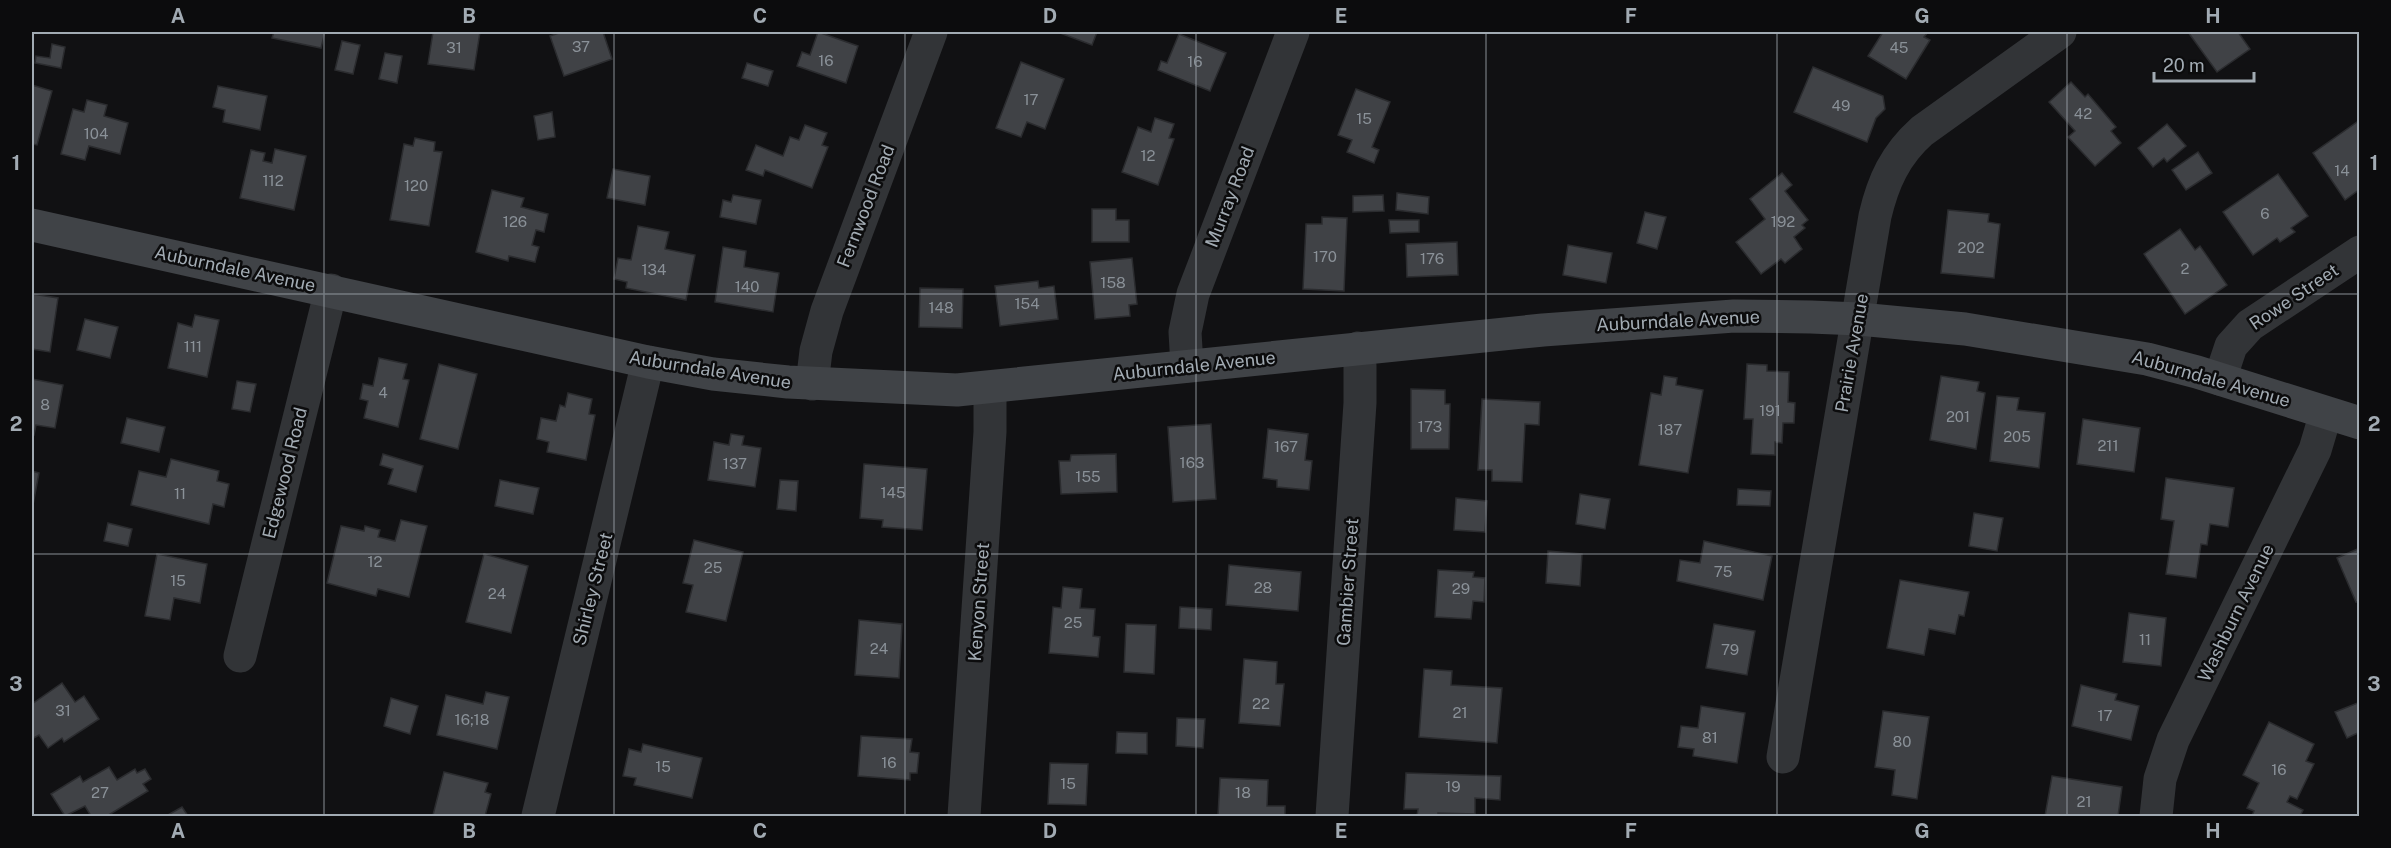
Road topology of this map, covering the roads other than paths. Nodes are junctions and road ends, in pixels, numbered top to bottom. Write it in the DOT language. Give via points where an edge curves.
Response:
graph roads {
  1 [pos="931,32"];
  2 [pos="1293,32"];
  3 [pos="2060,32"];
  4 [pos="32,225"];
  5 [pos="2360,252"];
  6 [pos="331,290"];
  7 [pos="1859,319"];
  8 [pos="1358,348"];
  9 [pos="648,362"];
  10 [pos="1187,366"];
  11 [pos="2220,379"];
  12 [pos="812,384"];
  13 [pos="990,388"];
  14 [pos="2326,412"];
  15 [pos="2360,423"];
  16 [pos="240,656"];
  17 [pos="1783,757"];
  18 [pos="538,816"];
  19 [pos="964,816"];
  20 [pos="1332,816"];
  21 [pos="2157,816"];
  1 -- 12 [label="street, Fernwood Road" via="827,310"];
  2 -- 10 [label="street, Murray Road" via="1193,294 1185,332"];
  3 -- 7 [label="street, Prairie Avenue" via="1922,131 1898,156 1878,201"];
  4 -- 6 [label="street, Auburndale Avenue"];
  5 -- 11 [label="street, Rowe Street" via="2250,325 2231,346"];
  6 -- 9 [label="street, Auburndale Avenue"];
  6 -- 16 [label="street, Edgewood Road"];
  7 -- 8 [label="street, Auburndale Avenue" via="1714,317"];
  7 -- 11 [label="street, Auburndale Avenue" via="1965,329 2121,353"];
  7 -- 17 [label="street, Prairie Avenue"];
  8 -- 10 [label="street, Auburndale Avenue"];
  8 -- 20 [label="street, Gambier Street" via="1360,403"];
  9 -- 12 [label="street, Auburndale Avenue" via="713,374"];
  9 -- 18 [label="street, Shirley Street"];
  10 -- 13 [label="street, Auburndale Avenue"];
  11 -- 14 [label="street, Auburndale Avenue"];
  12 -- 13 [label="street, Auburndale Avenue"];
  13 -- 19 [label="street, Kenyon Street"];
  14 -- 15 [label="street, Auburndale Avenue"];
  14 -- 21 [label="street, Washburn Avenue" via="2313,456 2173,740 2160,779"];
}
